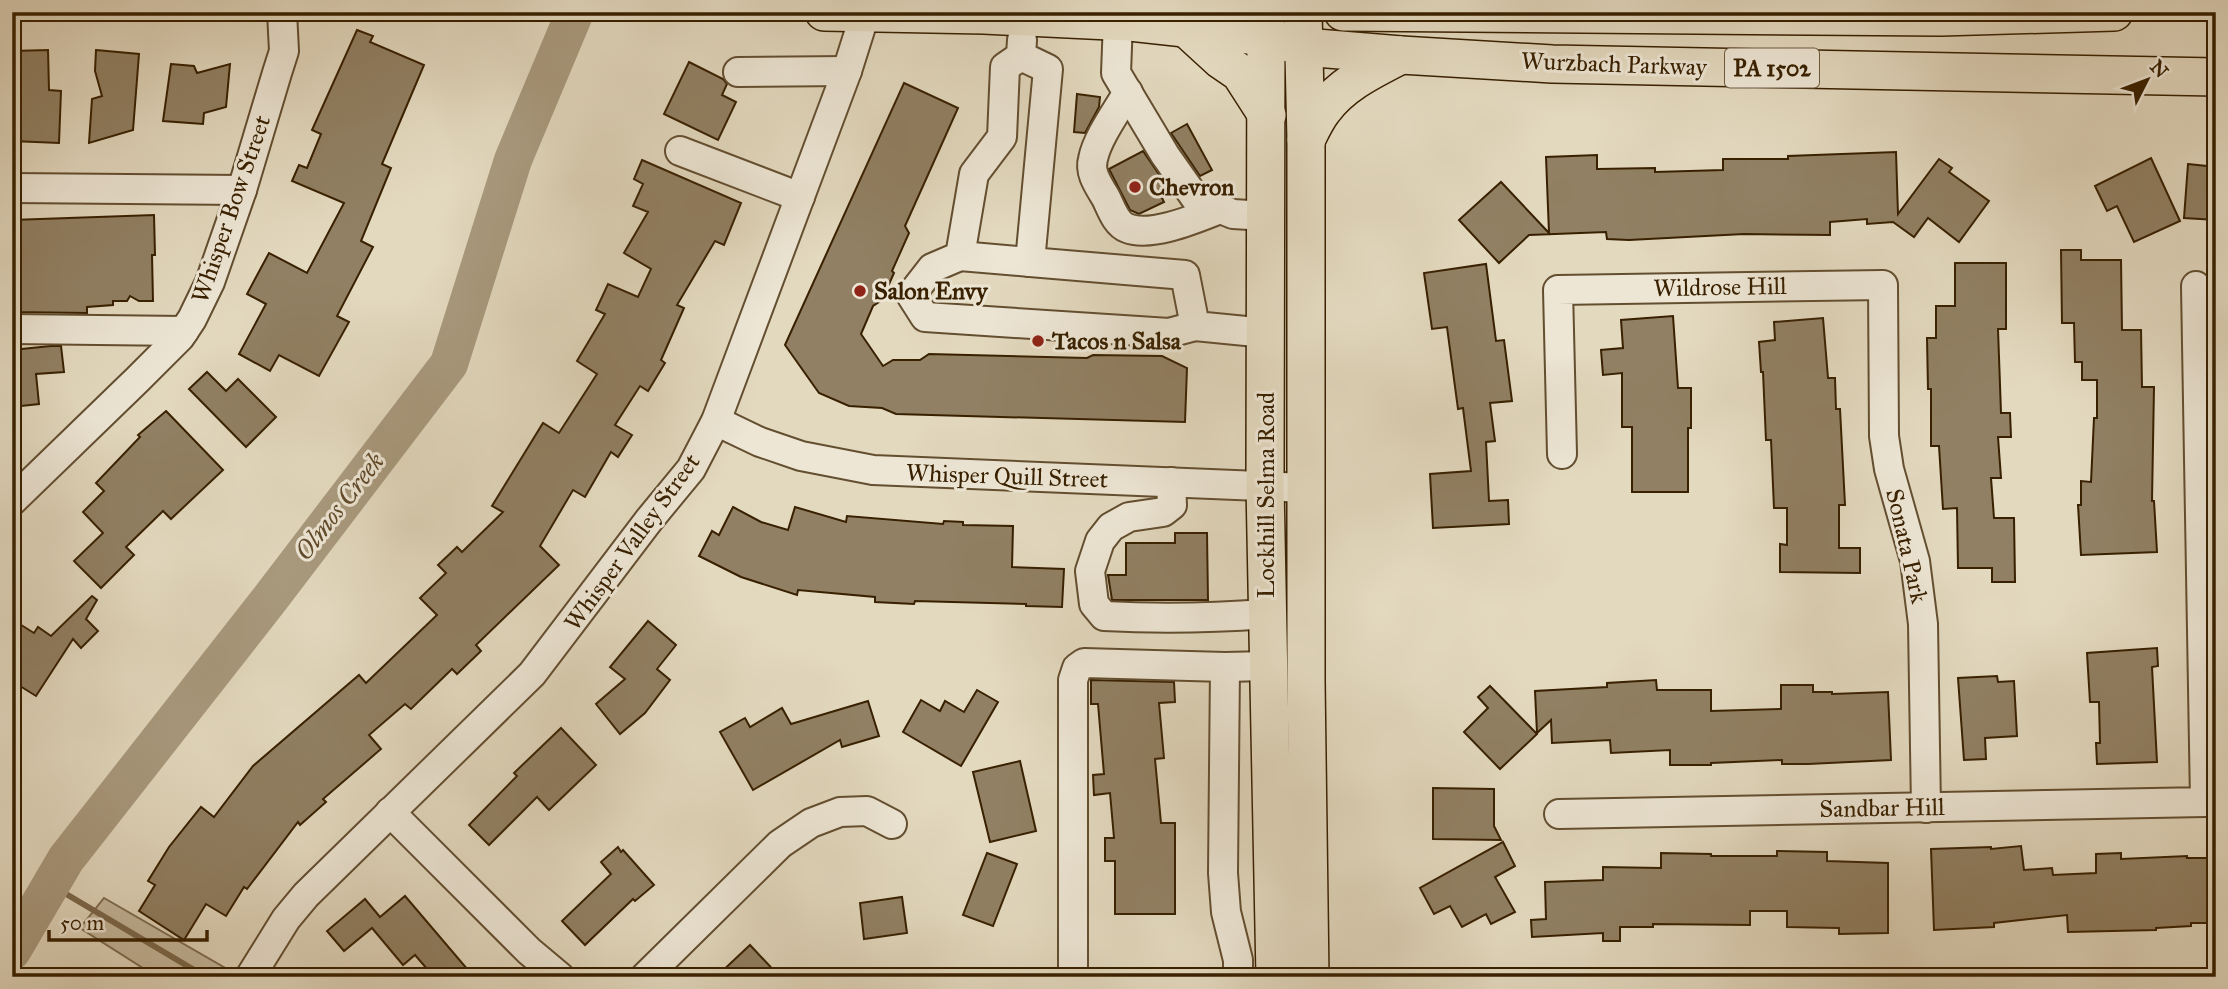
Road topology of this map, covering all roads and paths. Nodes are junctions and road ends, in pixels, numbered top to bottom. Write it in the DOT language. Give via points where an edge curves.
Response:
graph roads {
  1 [pos="282,12"];
  2 [pos="824,12"];
  3 [pos="1343,12"];
  4 [pos="2114,12"];
  5 [pos="865,13"];
  6 [pos="1403,13"];
  7 [pos="1024,16"];
  8 [pos="1118,21"];
  9 [pos="1266,24"];
  10 [pos="1185,27"];
  11 [pos="1303,29"];
  12 [pos="1401,55"];
  13 [pos="1021,56"];
  14 [pos="847,71"];
  15 [pos="737,72"];
  16 [pos="2216,77"];
  17 [pos="1128,92"];
  18 [pos="1267,115"];
  19 [pos="1306,140"];
  20 [pos="680,151"];
  21 [pos="12,188"];
  22 [pos="242,190"];
  23 [pos="800,197"];
  24 [pos="1220,209"];
  25 [pos="1266,216"];
  26 [pos="960,256"];
  27 [pos="1030,262"];
  28 [pos="1883,285"];
  29 [pos="2196,286"];
  30 [pos="1195,326"];
  31 [pos="12,329"];
  32 [pos="184,331"];
  33 [pos="1266,333"];
  34 [pos="1306,337"];
  35 [pos="716,421"];
  36 [pos="1562,454"];
  37 [pos="1171,482"];
  38 [pos="1265,486"];
  39 [pos="1306,488"];
  40 [pos="12,502"];
  41 [pos="2208,599"];
  42 [pos="1266,614"];
  43 [pos="1225,667"];
  44 [pos="1267,674"];
  45 [pos="1306,681"];
  46 [pos="1926,808"];
  47 [pos="390,812"];
  48 [pos="1559,814"];
  49 [pos="892,824"];
  50 [pos="250,977"];
  51 [pos="560,977"];
  52 [pos="645,977"];
  53 [pos="1073,977"];
  54 [pos="1238,977"];
  55 [pos="1275,977"];
  56 [pos="1310,977"];
  1 -- 22 [label="street, Whisper Bow Street" via="284,51"];
  2 -- 5 [label="main road, Wurzbach Parkway"];
  3 -- 6 [label="main road, Wurzbach Parkway / PA 1502"];
  4 -- 6 [label="main road, Wurzbach Parkway / PA 1502" via="1941,17"];
  5 -- 7 [label="main road, Wurzbach Parkway"];
  5 -- 14 [label="street, Whisper Valley Street"];
  7 -- 8 [label="main road, Wurzbach Parkway"];
  7 -- 13 [label="street"];
  8 -- 10 [label="main road, Wurzbach Parkway"];
  8 -- 17 [label="street" via="1116,72"];
  9 -- 10 [label="main road, Wurzbach Parkway"];
  9 -- 11 [label="main road, Wurzbach Parkway / PA 1502"];
  9 -- 18 [label="main road, Lockhill Selma Road"];
  10 -- 18 [label="main road" via="1240,73"];
  11 -- 12 [label="main road, Wurzbach Parkway / PA 1502"];
  11 -- 19 [label="main road, Lockhill Selma Road"];
  12 -- 16 [label="main road, Wurzbach Parkway / PA 1502" via="1552,64"];
  12 -- 19 [label="main road" via="1342,90 1322,111"];
  13 -- 26 [label="street" via="1005,67 1002,137 974,174"];
  13 -- 27 [label="street" via="1048,69"];
  14 -- 15 [label="street"];
  14 -- 23 [label="street, Whisper Valley Street"];
  17 -- 24 [label="street" via="1196,199"];
  17 -- 24 [label="street" via="1092,161 1093,173 1118,222 1139,230 1176,226"];
  18 -- 25 [label="main road, Lockhill Selma Road"];
  19 -- 34 [label="main road, Lockhill Selma Road"];
  20 -- 23 [label="street"];
  21 -- 22 [label="street"];
  22 -- 32 [label="street, Whisper Bow Street" via="210,282"];
  23 -- 35 [label="street, Whisper Valley Street"];
  24 -- 25 [label="street"];
  25 -- 33 [label="main road, Lockhill Selma Road"];
  26 -- 27 [label="street"];
  26 -- 30 [label="street" via="932,268 911,295 925,317 1170,333"];
  27 -- 30 [label="street" via="1185,275"];
  28 -- 36 [label="street, Wildrose Hill" via="1558,289"];
  28 -- 46 [label="street, Sonata Park" via="1884,436 1915,561 1923,624"];
  29 -- 41 [label="street"];
  30 -- 33 [label="street"];
  31 -- 32 [label="street"];
  32 -- 40 [label="street, Whisper Bow Street"];
  33 -- 34 [label="main road"];
  33 -- 38 [label="main road, Lockhill Selma Road"];
  34 -- 39 [label="main road, Lockhill Selma Road"];
  35 -- 37 [label="street, Whisper Quill Street" via="801,456 853,467"];
  35 -- 47 [label="street, Whisper Valley Street" via="691,468 533,674"];
  37 -- 38 [label="street, Whisper Quill Street"];
  37 -- 42 [label="street" via="1172,505 1163,512 1129,517 1111,527 1100,541 1090,571 1094,604 1104,616 1201,619"];
  38 -- 39 [label="street, Whisper Quill Street"];
  38 -- 42 [label="main road, Lockhill Selma Road"];
  39 -- 45 [label="main road, Lockhill Selma Road"];
  41 -- 46 [label="street, Sandbar Hill" via="2205,802"];
  42 -- 44 [label="main road, Lockhill Selma Road"];
  43 -- 44 [label="street"];
  43 -- 53 [label="street" via="1084,663 1077,668 1073,680"];
  43 -- 54 [label="street" via="1223,873"];
  44 -- 45 [label="street"];
  44 -- 55 [label="main road, Lockhill Selma Road"];
  45 -- 56 [label="main road, Lockhill Selma Road"];
  46 -- 48 [label="street, Sandbar Hill"];
  47 -- 50 [label="street, Whisper Valley Street" via="306,895"];
  47 -- 51 [label="street"];
  49 -- 52 [label="street" via="867,811 840,812 811,823 780,844"];
}
